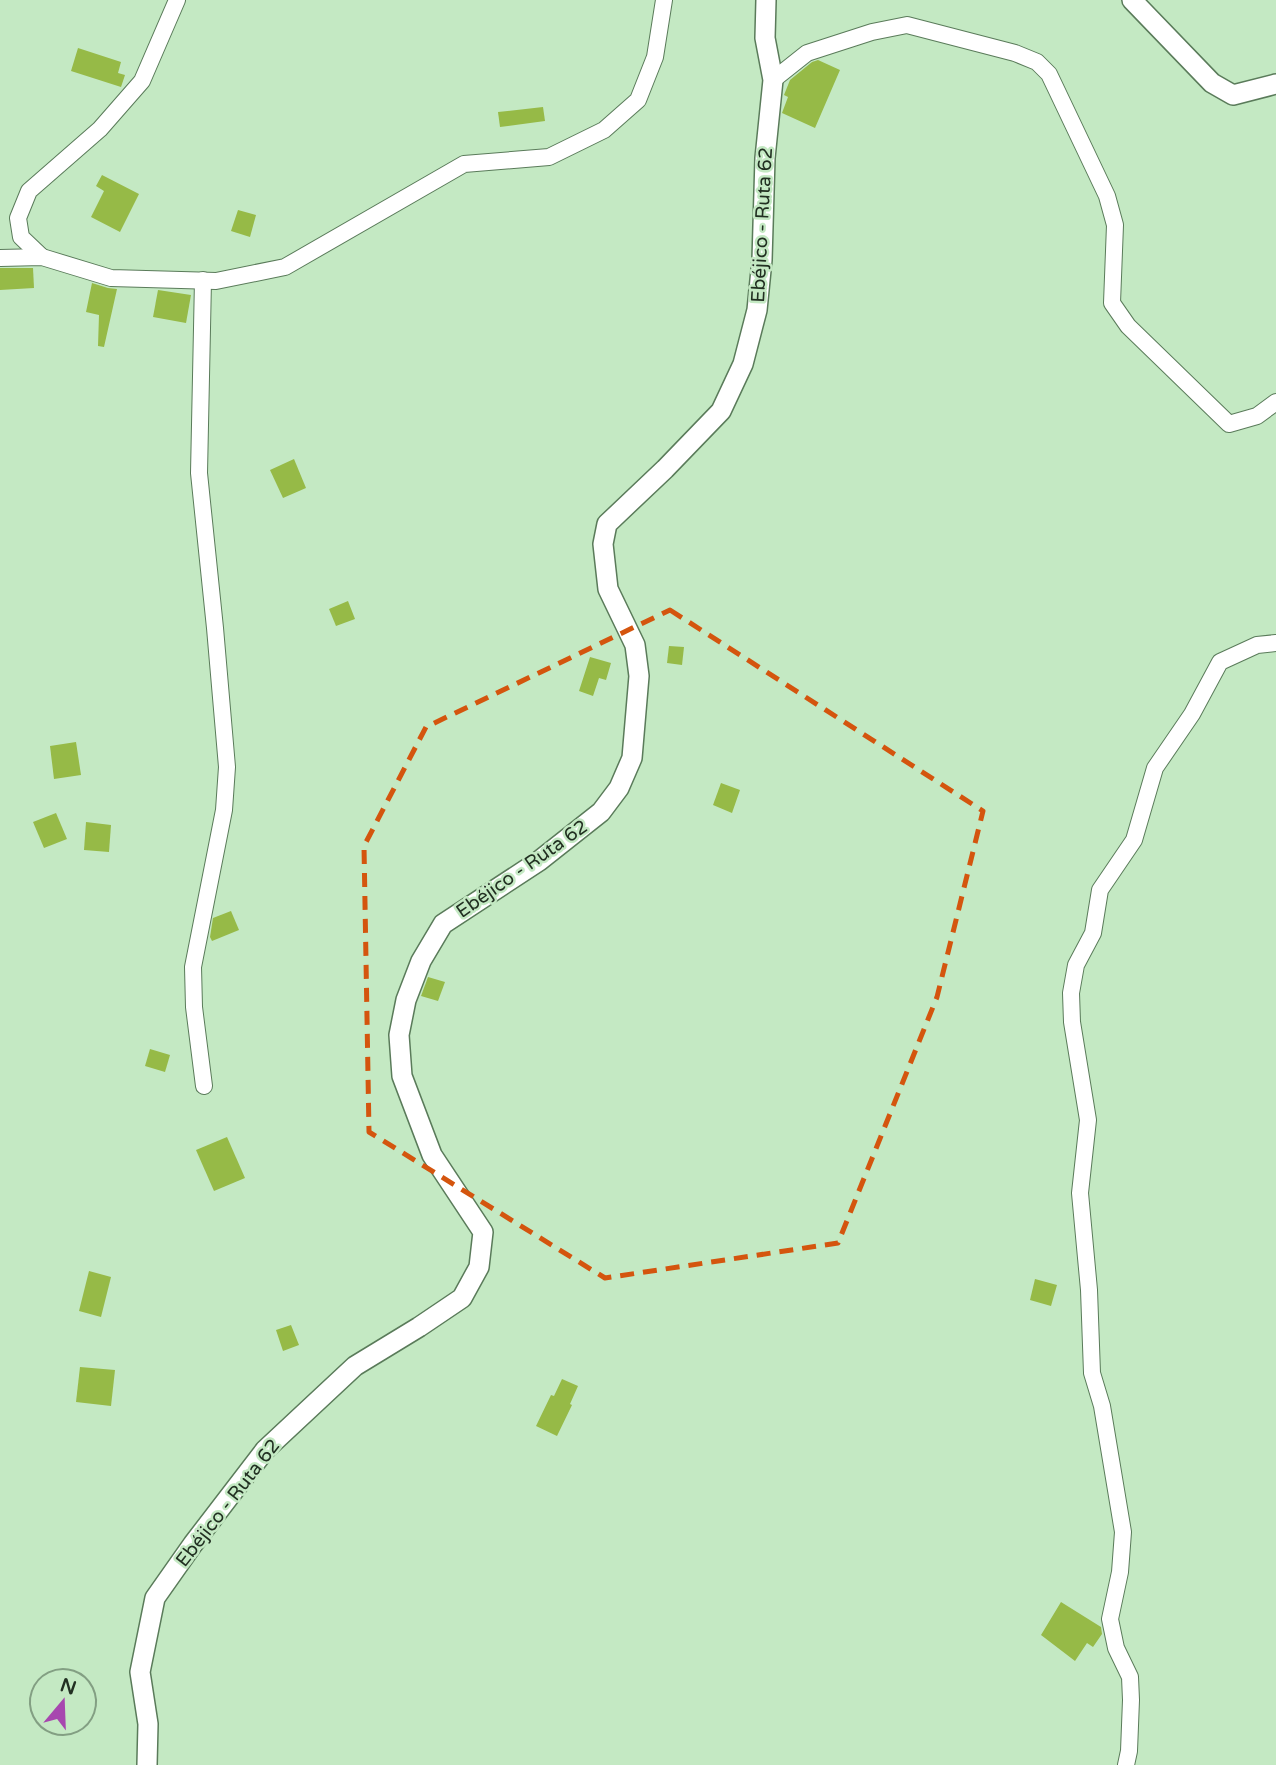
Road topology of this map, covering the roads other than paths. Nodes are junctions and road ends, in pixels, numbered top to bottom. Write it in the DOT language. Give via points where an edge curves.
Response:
graph roads {
  1 [pos="177,0"];
  2 [pos="664,0"];
  3 [pos="766,0"];
  4 [pos="1132,0"];
  5 [pos="773,80"];
  6 [pos="1276,84"];
  7 [pos="42,257"];
  8 [pos="0,258"];
  9 [pos="203,280"];
  10 [pos="1276,402"];
  11 [pos="1276,643"];
  12 [pos="204,1086"];
  13 [pos="147,1765"];
  14 [pos="1126,1765"];
  1 -- 7 [label="street" via="142,81 100,129 29,191 18,218 21,237"];
  2 -- 9 [label="street" via="655,57 638,100 604,130 549,157 464,164 285,267"];
  3 -- 5 [label="street, Ebéjico - Ruta 62" via="765,38"];
  4 -- 6 [label="street" via="1212,83 1234,95"];
  5 -- 10 [label="street" via="807,52 907,25 1015,52 1037,62 1049,74 1107,196 1115,225 1112,303 1128,326 1229,424 1257,416"];
  5 -- 13 [label="street, Ebéjico - Ruta 62" via="757,310 743,365 721,411 607,524 603,544 608,589 635,645 639,676 632,758 619,788 601,812 539,861 443,924 421,961 406,1000 399,1035 402,1076 432,1155 483,1232 479,1267 462,1298 355,1366 265,1450 155,1598 140,1672 148,1724"];
  7 -- 8 [label="street"];
  7 -- 9 [label="street" via="111,278"];
  9 -- 12 [label="street" via="200,473 227,767 224,810 193,967"];
  11 -- 14 [label="street" via="1257,645 1220,662 1155,768 1134,840 1101,890 1093,933 1076,965 1071,993 1088,1120 1080,1193 1092,1373 1102,1406 1123,1532 1110,1619 1130,1677"];
}
